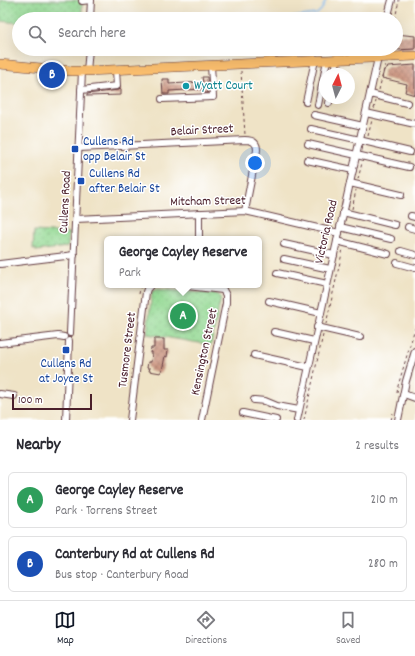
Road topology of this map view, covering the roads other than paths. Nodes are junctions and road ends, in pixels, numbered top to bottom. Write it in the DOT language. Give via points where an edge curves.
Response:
graph roads {
  1 [pos="91,0"];
  2 [pos="392,0"];
  3 [pos="82,1"];
  4 [pos="90,12"];
  5 [pos="389,12"];
  6 [pos="403,55"];
  7 [pos="88,56"];
  8 [pos="365,56"];
  9 [pos="379,56"];
  10 [pos="415,56"];
  11 [pos="315,60"];
  12 [pos="327,60"];
  13 [pos="337,60"];
  14 [pos="0,64"];
  15 [pos="211,66"];
  16 [pos="336,68"];
  17 [pos="116,70"];
  18 [pos="85,71"];
  19 [pos="81,90"];
  20 [pos="370,94"];
  21 [pos="162,100"];
  22 [pos="306,102"];
  23 [pos="407,103"];
  24 [pos="318,105"];
  25 [pos="366,113"];
  26 [pos="314,115"];
  27 [pos="415,124"];
  28 [pos="363,126"];
  29 [pos="311,129"];
  30 [pos="359,140"];
  31 [pos="308,144"];
  32 [pos="79,148"];
  33 [pos="410,152"];
  34 [pos="356,155"];
  35 [pos="307,160"];
  36 [pos="409,167"];
  37 [pos="353,170"];
  38 [pos="350,183"];
  39 [pos="401,195"];
  40 [pos="344,210"];
  41 [pos="245,211"];
  42 [pos="199,213"];
  43 [pos="76,219"];
  44 [pos="394,223"];
  45 [pos="408,228"];
  46 [pos="415,229"];
  47 [pos="339,230"];
  48 [pos="199,236"];
  49 [pos="391,239"];
  50 [pos="337,241"];
  51 [pos="284,244"];
  52 [pos="401,252"];
  53 [pos="388,254"];
  54 [pos="74,255"];
  55 [pos="334,255"];
  56 [pos="415,255"];
  57 [pos="284,259"];
  58 [pos="397,263"];
  59 [pos="0,264"];
  60 [pos="415,268"];
  61 [pos="330,269"];
  62 [pos="277,273"];
  63 [pos="327,284"];
  64 [pos="149,288"];
  65 [pos="225,288"];
  66 [pos="269,301"];
  67 [pos="320,313"];
  68 [pos="317,327"];
  69 [pos="274,332"];
  70 [pos="67,335"];
  71 [pos="360,337"];
  72 [pos="314,341"];
  73 [pos="0,343"];
  74 [pos="415,352"];
  75 [pos="257,357"];
  76 [pos="308,368"];
  77 [pos="0,394"];
  78 [pos="404,394"];
  79 [pos="14,396"];
  80 [pos="415,398"];
  81 [pos="254,400"];
  82 [pos="299,410"];
  83 [pos="243,412"];
  84 [pos="66,420"];
  85 [pos="130,420"];
  86 [pos="202,420"];
  87 [pos="276,420"];
  88 [pos="297,420"];
  89 [pos="398,420"];
  1 -- 3 [label="street"];
  1 -- 4 [label="street"];
  2 -- 5 [label="street"];
  6 -- 10 [label="highway"];
  7 -- 18 [label="street, Cullens Road"];
  8 -- 13 [label="highway"];
  9 -- 20 [label="street, Victoria Road"];
  11 -- 12 [label="highway"];
  11 -- 15 [label="highway"];
  11 -- 22 [label="street"];
  12 -- 13 [label="highway"];
  12 -- 24 [label="street"];
  13 -- 16 [label="street"];
  14 -- 18 [label="highway"];
  15 -- 17 [label="highway"];
  15 -- 21 [label="street" via="213,97"];
  17 -- 18 [label="highway"];
  17 -- 19 [label="street" via="117,86"];
  18 -- 19 [label="street, Cullens Road"];
  19 -- 32 [label="street, Cullens Road"];
  20 -- 23 [label="street"];
  20 -- 25 [label="street, Victoria Road"];
  25 -- 27 [label="street"];
  25 -- 28 [label="street, Victoria Road"];
  26 -- 28 [label="street"];
  28 -- 30 [label="street, Victoria Road"];
  29 -- 30 [label="street"];
  30 -- 33 [label="street"];
  30 -- 34 [label="street, Victoria Road"];
  31 -- 34 [label="street"];
  32 -- 41 [label="street, Belair Street" via="253,141 257,150"];
  32 -- 43 [label="street, Cullens Road"];
  34 -- 36 [label="street"];
  34 -- 37 [label="street, Victoria Road"];
  35 -- 37 [label="street"];
  37 -- 38 [label="street, Victoria Road"];
  38 -- 39 [label="street"];
  38 -- 40 [label="street, Victoria Road"];
  40 -- 44 [label="street"];
  40 -- 47 [label="street, Victoria Road"];
  41 -- 42 [label="street, Mitcham Street"];
  41 -- 47 [label="street, Mitcham Street"];
  42 -- 43 [label="street, Mitcham Street"];
  42 -- 48 [label="street"];
  43 -- 54 [label="street, Cullens Road"];
  45 -- 46 [label="street"];
  47 -- 49 [label="street, Mitcham Street"];
  47 -- 50 [label="street, Victoria Road"];
  50 -- 53 [label="street"];
  50 -- 55 [label="street, Victoria Road"];
  51 -- 55 [label="street"];
  52 -- 56 [label="street"];
  54 -- 59 [label="street"];
  54 -- 70 [label="street, Cullens Road"];
  55 -- 61 [label="street, Victoria Road"];
  57 -- 61 [label="street"];
  58 -- 60 [label="street"];
  61 -- 63 [label="street, Victoria Road"];
  62 -- 63 [label="street"];
  63 -- 67 [label="street, Victoria Road"];
  64 -- 85 [label="street, Tusmore Street" via="146,292"];
  65 -- 86 [label="street, Kensington Street" via="226,304"];
  66 -- 67 [label="street"];
  67 -- 68 [label="street, Victoria Road"];
  68 -- 71 [label="street"];
  68 -- 72 [label="street, Victoria Road"];
  69 -- 72 [label="street"];
  70 -- 73 [label="street"];
  70 -- 84 [label="street" via="65,340 70,342"];
  72 -- 76 [label="street, Victoria Road"];
  74 -- 78 [label="street"];
  75 -- 76 [label="street"];
  76 -- 82 [label="street, Victoria Road"];
  77 -- 79 [label="street"];
  78 -- 80 [label="street"];
  78 -- 89 [label="street"];
  81 -- 82 [label="street"];
  82 -- 88 [label="street, Victoria Road"];
  83 -- 87 [label="street"];
}
